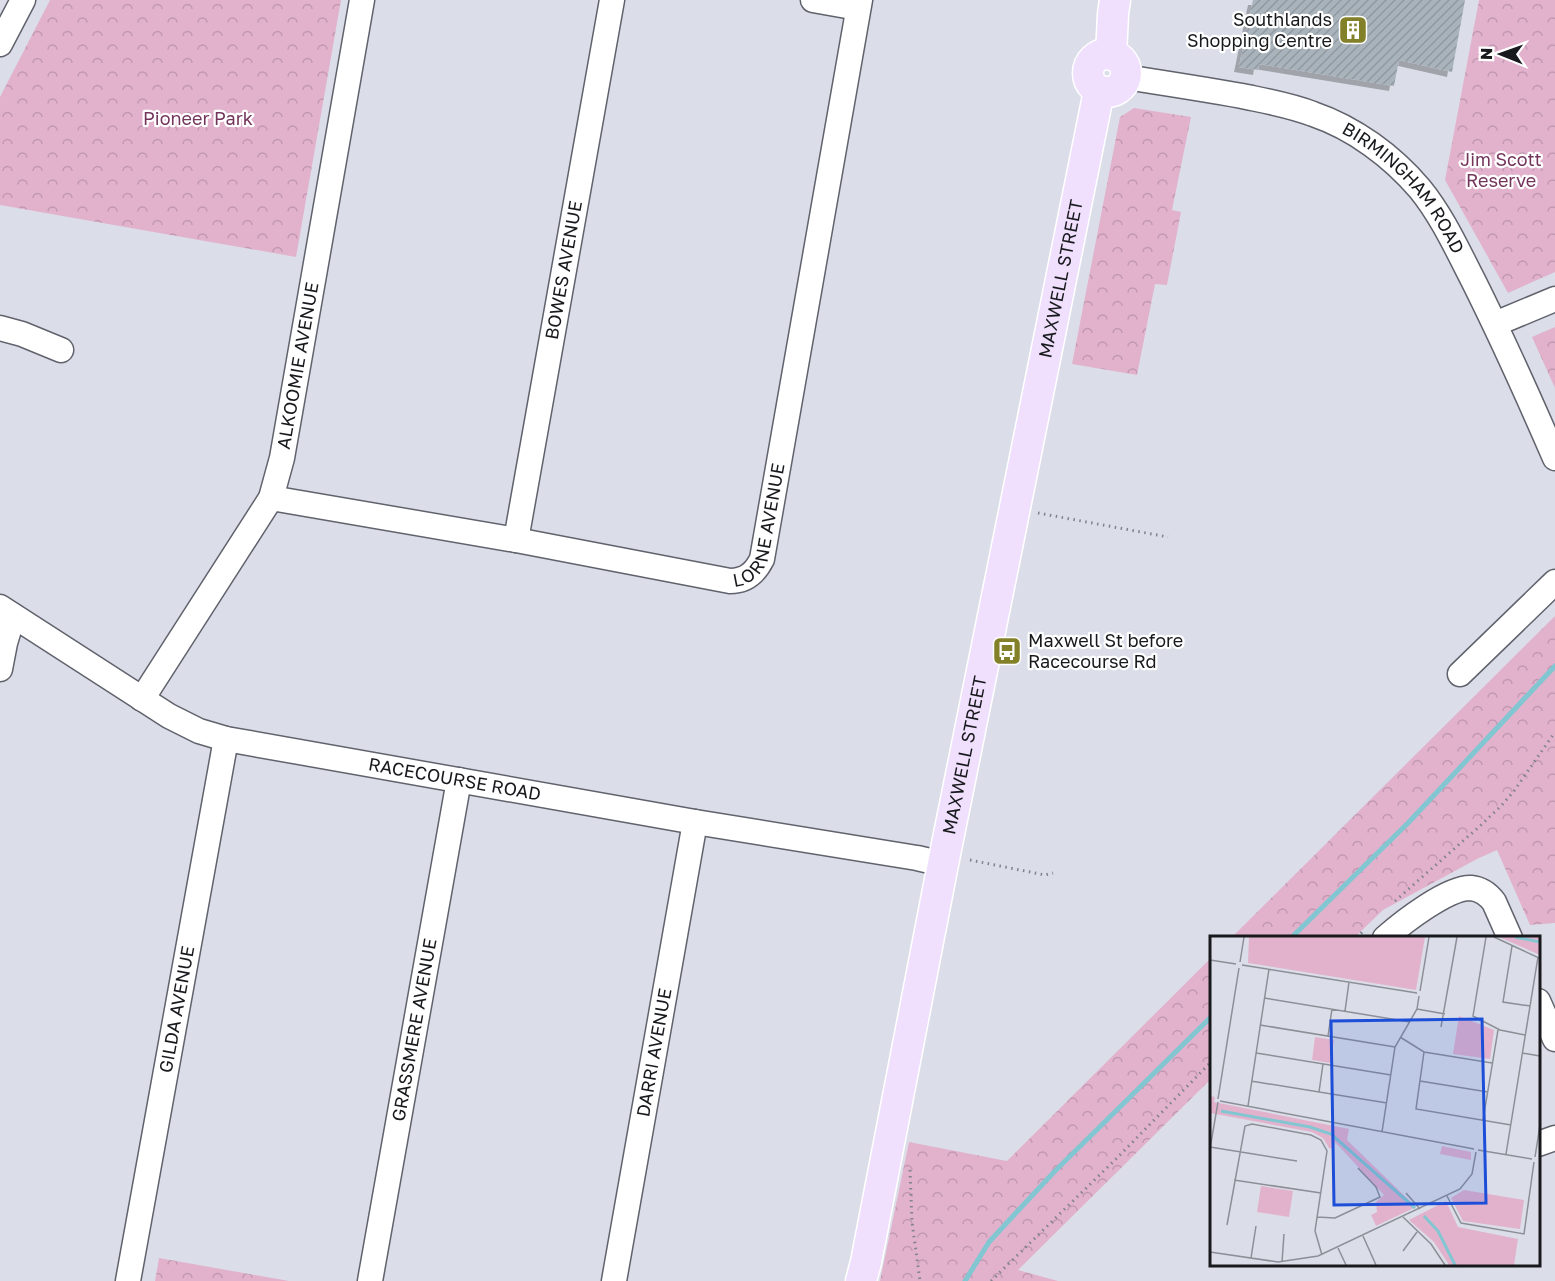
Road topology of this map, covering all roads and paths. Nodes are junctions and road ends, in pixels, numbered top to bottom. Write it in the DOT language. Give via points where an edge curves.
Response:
graph roads {
  1 [pos="23,0"];
  2 [pos="362,0"];
  3 [pos="612,0"];
  4 [pos="813,0"];
  5 [pos="1115,0"];
  6 [pos="859,4"];
  7 [pos="0,44"];
  8 [pos="1112,74"];
  9 [pos="1555,299"];
  10 [pos="1495,324"];
  11 [pos="0,328"];
  12 [pos="61,350"];
  13 [pos="1555,458"];
  14 [pos="271,498"];
  15 [pos="1038,513"];
  16 [pos="1168,537"];
  17 [pos="516,540"];
  18 [pos="1555,582"];
  19 [pos="7,611"];
  20 [pos="0,669"];
  21 [pos="1460,674"];
  22 [pos="142,699"];
  23 [pos="1555,732"];
  24 [pos="226,739"];
  25 [pos="459,780"];
  26 [pos="695,822"];
  27 [pos="957,862"];
  28 [pos="1053,873"];
  29 [pos="1393,903"];
  30 [pos="1378,931"];
  31 [pos="1363,936"];
  32 [pos="1509,936"];
  33 [pos="1540,1003"];
  34 [pos="1555,1039"];
  35 [pos="1210,1063"];
  36 [pos="1555,1138"];
  37 [pos="1540,1144"];
  38 [pos="884,1165"];
  39 [pos="128,1281"];
  40 [pos="370,1281"];
  41 [pos="614,1281"];
  42 [pos="861,1281"];
  43 [pos="920,1281"];
  44 [pos="991,1281"];
  1 -- 7 [label="street"];
  2 -- 14 [label="street, ALKOOMIE AVENUE" via="282,458"];
  3 -- 17 [label="street, BOWES AVENUE"];
  4 -- 6 [label="street"];
  5 -- 8 [label="main road, MAXWELL STREET"];
  6 -- 17 [label="street, LORNE AVENUE" via="759,565 745,579 730,581"];
  8 -- 10 [label="street, BIRMINGHAM ROAD" via="1285,105 1334,123 1369,143 1420,189 1457,248"];
  8 -- 27 [label="main road, MAXWELL STREET"];
  9 -- 10 [label="street"];
  10 -- 13 [label="street, BIRMINGHAM ROAD"];
  11 -- 12 [label="street"];
  14 -- 17 [label="street, LORNE AVENUE"];
  14 -- 22 [label="street, ALKOOMIE AVENUE"];
  15 -- 16 [label="path"];
  18 -- 21 [label="street"];
  19 -- 20 [label="street"];
  19 -- 22 [label="street, RACECOURSE ROAD"];
  22 -- 24 [label="street, RACECOURSE ROAD" via="184,724"];
  23 -- 29 [label="path" via="1501,806"];
  24 -- 25 [label="street, RACECOURSE ROAD"];
  24 -- 39 [label="street, GILDA AVENUE"];
  25 -- 26 [label="street, RACECOURSE ROAD"];
  25 -- 40 [label="street, GRASSMERE AVENUE"];
  26 -- 27 [label="street, RACECOURSE ROAD"];
  26 -- 41 [label="street, DARRI AVENUE"];
  27 -- 28 [label="path"];
  27 -- 38 [label="main road, MAXWELL STREET"];
  30 -- 31 [label="path"];
  30 -- 32 [label="street" via="1465,888 1488,895"];
  33 -- 34 [label="street"];
  35 -- 44 [label="path"];
  36 -- 37 [label="street"];
  38 -- 42 [label="main road, MAXWELL STREET"];
  38 -- 43 [label="path" via="910,1170"];
}
